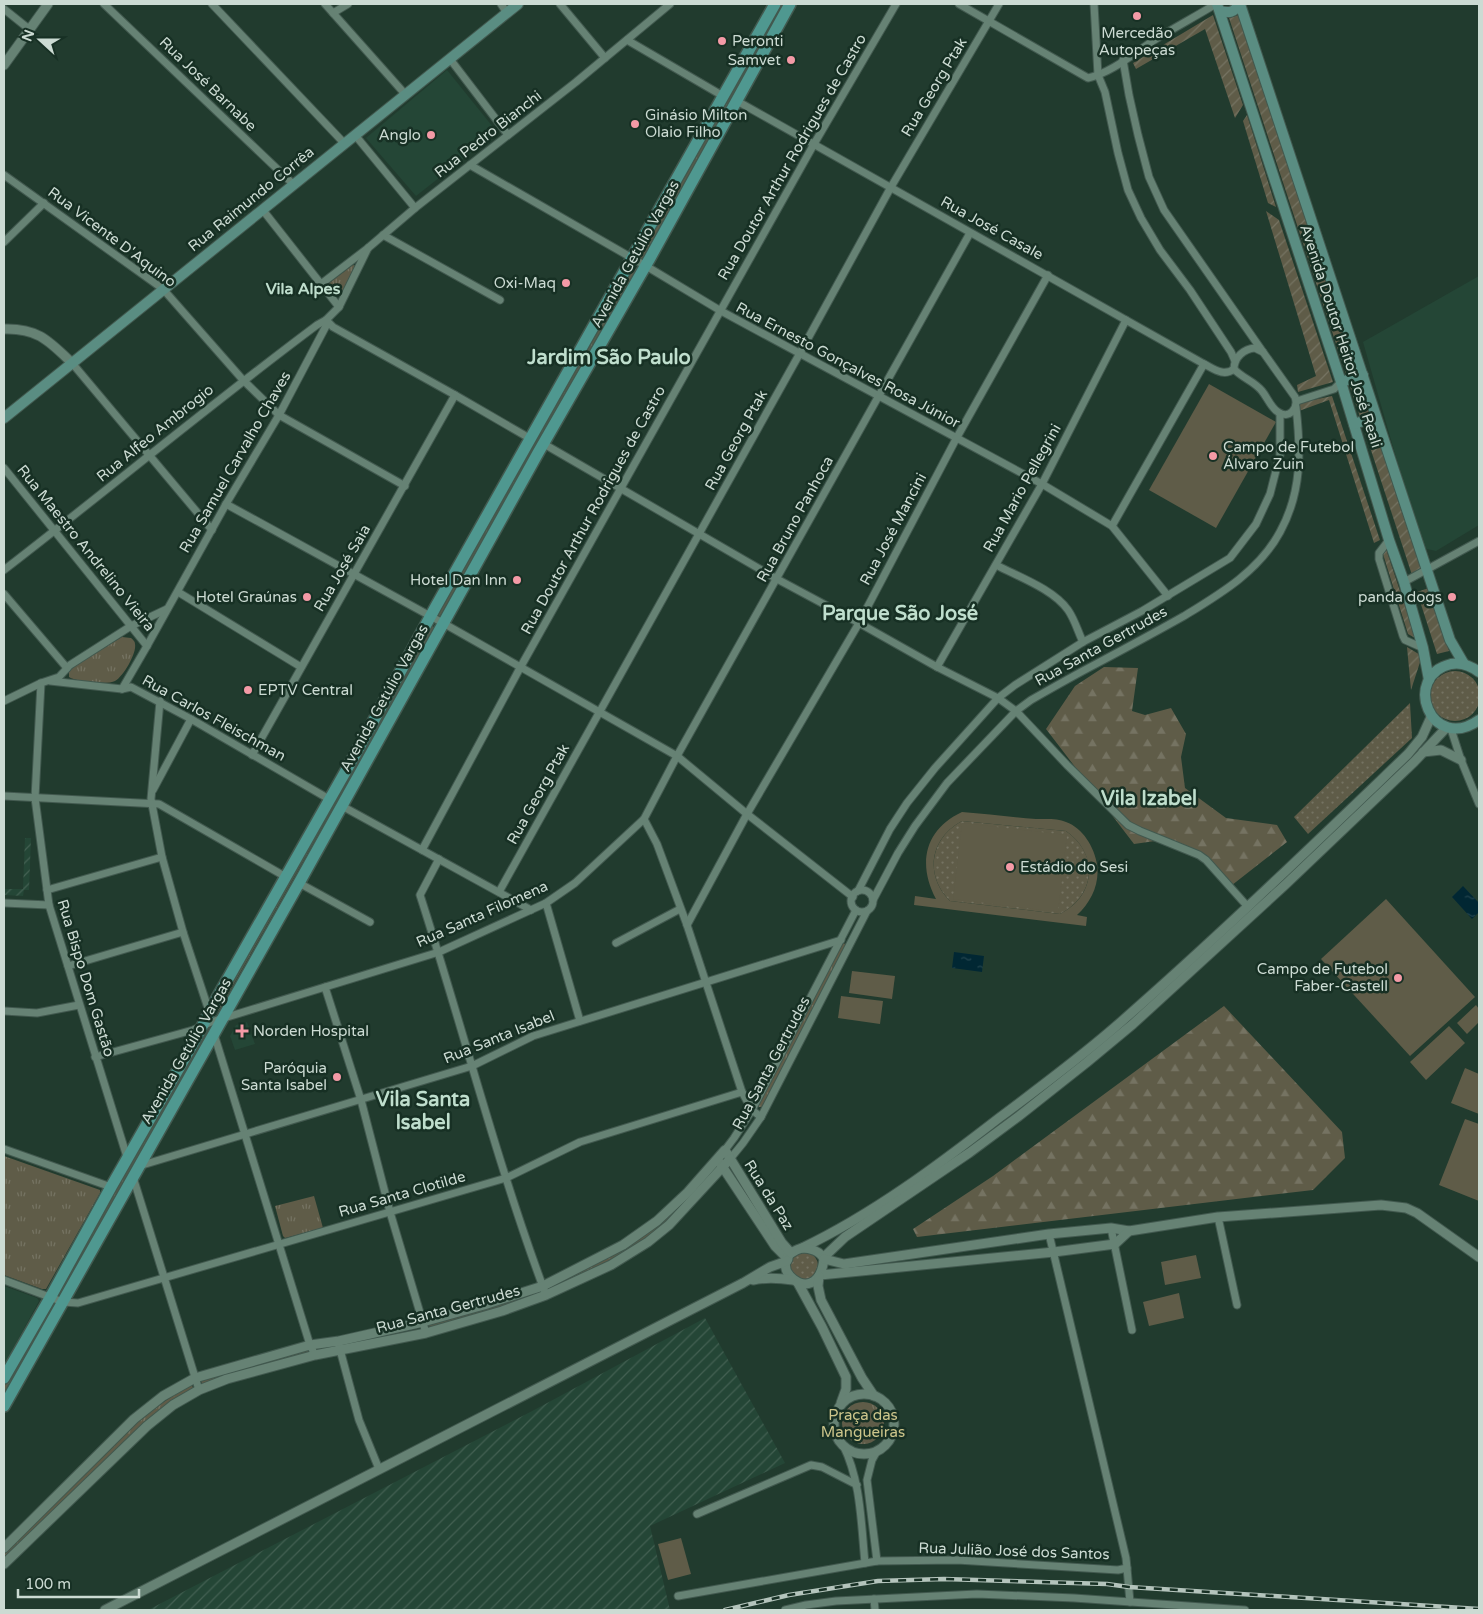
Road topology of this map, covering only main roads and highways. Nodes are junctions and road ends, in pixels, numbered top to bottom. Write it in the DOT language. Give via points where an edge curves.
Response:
graph roads {
  1 [pos="518,4"];
  2 [pos="775,4"];
  3 [pos="790,4"];
  4 [pos="1240,4"];
  5 [pos="1218,6"];
  6 [pos="504,8"];
  7 [pos="1363,375"];
  8 [pos="1341,382"];
  9 [pos="1375,417"];
  10 [pos="4,418"];
  11 [pos="1354,424"];
  12 [pos="1474,668"];
  13 [pos="1429,680"];
  14 [pos="1479,720"];
  15 [pos="212,1023"];
  16 [pos="4,1378"];
  17 [pos="4,1405"];
  1 -- 6 [label="main road, Rua Raimundo Corrêa"];
  2 -- 15 [label="main road, Avenida Getúlio Vargas" via="286,877"];
  3 -- 15 [label="main road, Avenida Getúlio Vargas" via="299,883"];
  4 -- 5 [label="main road" via="1228,13"];
  4 -- 7 [label="main road, Avenida Doutor Heitor José Reali"];
  5 -- 8 [label="main road, Avenida Doutor Heitor José Reali"];
  6 -- 10 [label="main road, Rua Raimundo Corrêa" via="450,59"];
  7 -- 8 [label="main road"];
  7 -- 9 [label="main road, Avenida Doutor Heitor José Reali"];
  8 -- 11 [label="main road, Avenida Doutor Heitor José Reali"];
  9 -- 11 [label="main road"];
  9 -- 12 [label="main road, Avenida Doutor Heitor José Reali" via="1450,640"];
  11 -- 13 [label="main road, Avenida Doutor Heitor José Reali" via="1404,582"];
  12 -- 13 [label="main road" via="1454,664 1444,666"];
  13 -- 14 [label="main road, Avenida Doutor Heitor José Reali" via="1424,699 1431,716 1438,723 1449,728 1463,728"];
  15 -- 16 [label="main road, Avenida Getúlio Vargas" via="111,1187"];
  15 -- 17 [label="main road, Avenida Getúlio Vargas" via="136,1171"];
}
